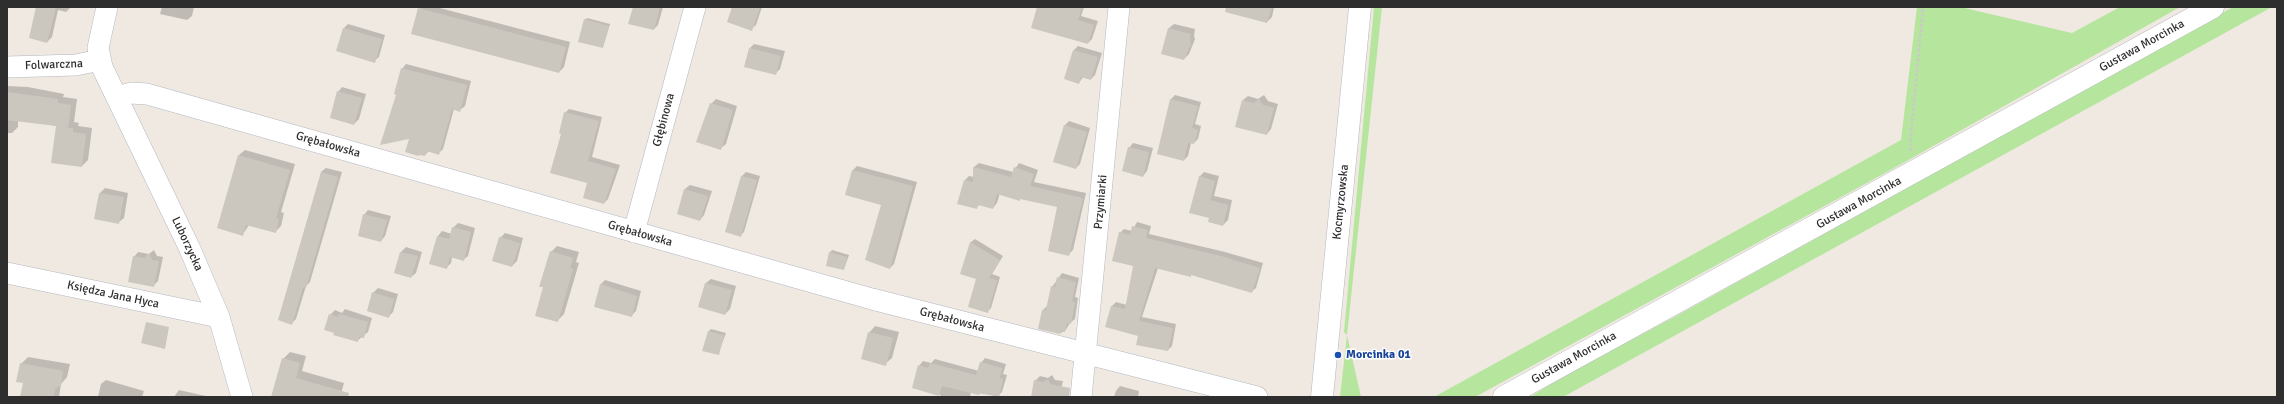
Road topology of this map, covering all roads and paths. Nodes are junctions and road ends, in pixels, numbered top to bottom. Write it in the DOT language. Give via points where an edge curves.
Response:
graph roads {
  1 [pos="107,7"];
  2 [pos="695,7"];
  3 [pos="1119,7"];
  4 [pos="1360,7"];
  5 [pos="1923,7"];
  6 [pos="2213,7"];
  7 [pos="100,60"];
  8 [pos="7,67"];
  9 [pos="117,97"];
  10 [pos="1917,171"];
  11 [pos="634,232"];
  12 [pos="7,273"];
  13 [pos="219,317"];
  14 [pos="1086,355"];
  15 [pos="242,397"];
  16 [pos="1081,397"];
  17 [pos="1257,397"];
  18 [pos="1322,397"];
  19 [pos="1504,397"];
  1 -- 7 [label="street" via="98,41"];
  2 -- 11 [label="street, Głębinowa"];
  3 -- 14 [label="street, Przymiarki"];
  4 -- 18 [label="street, Kocmyrzowska"];
  5 -- 10 [label="path" via="1910,144"];
  6 -- 10 [label="street, Gustawa Morcinka"];
  7 -- 8 [label="street, Folwarczna" via="76,65"];
  7 -- 9 [label="street"];
  9 -- 11 [label="street, Grębałowska" via="131,93 147,94"];
  9 -- 13 [label="street, Luborzycka" via="189,247"];
  10 -- 19 [label="street, Gustawa Morcinka"];
  11 -- 14 [label="street, Grębałowska" via="865,297"];
  12 -- 13 [label="street, Księdza Jana Hyca"];
  13 -- 15 [label="street, Luborzycka"];
  14 -- 16 [label="street, Przymiarki"];
  14 -- 17 [label="street, Grębałowska"];
}
